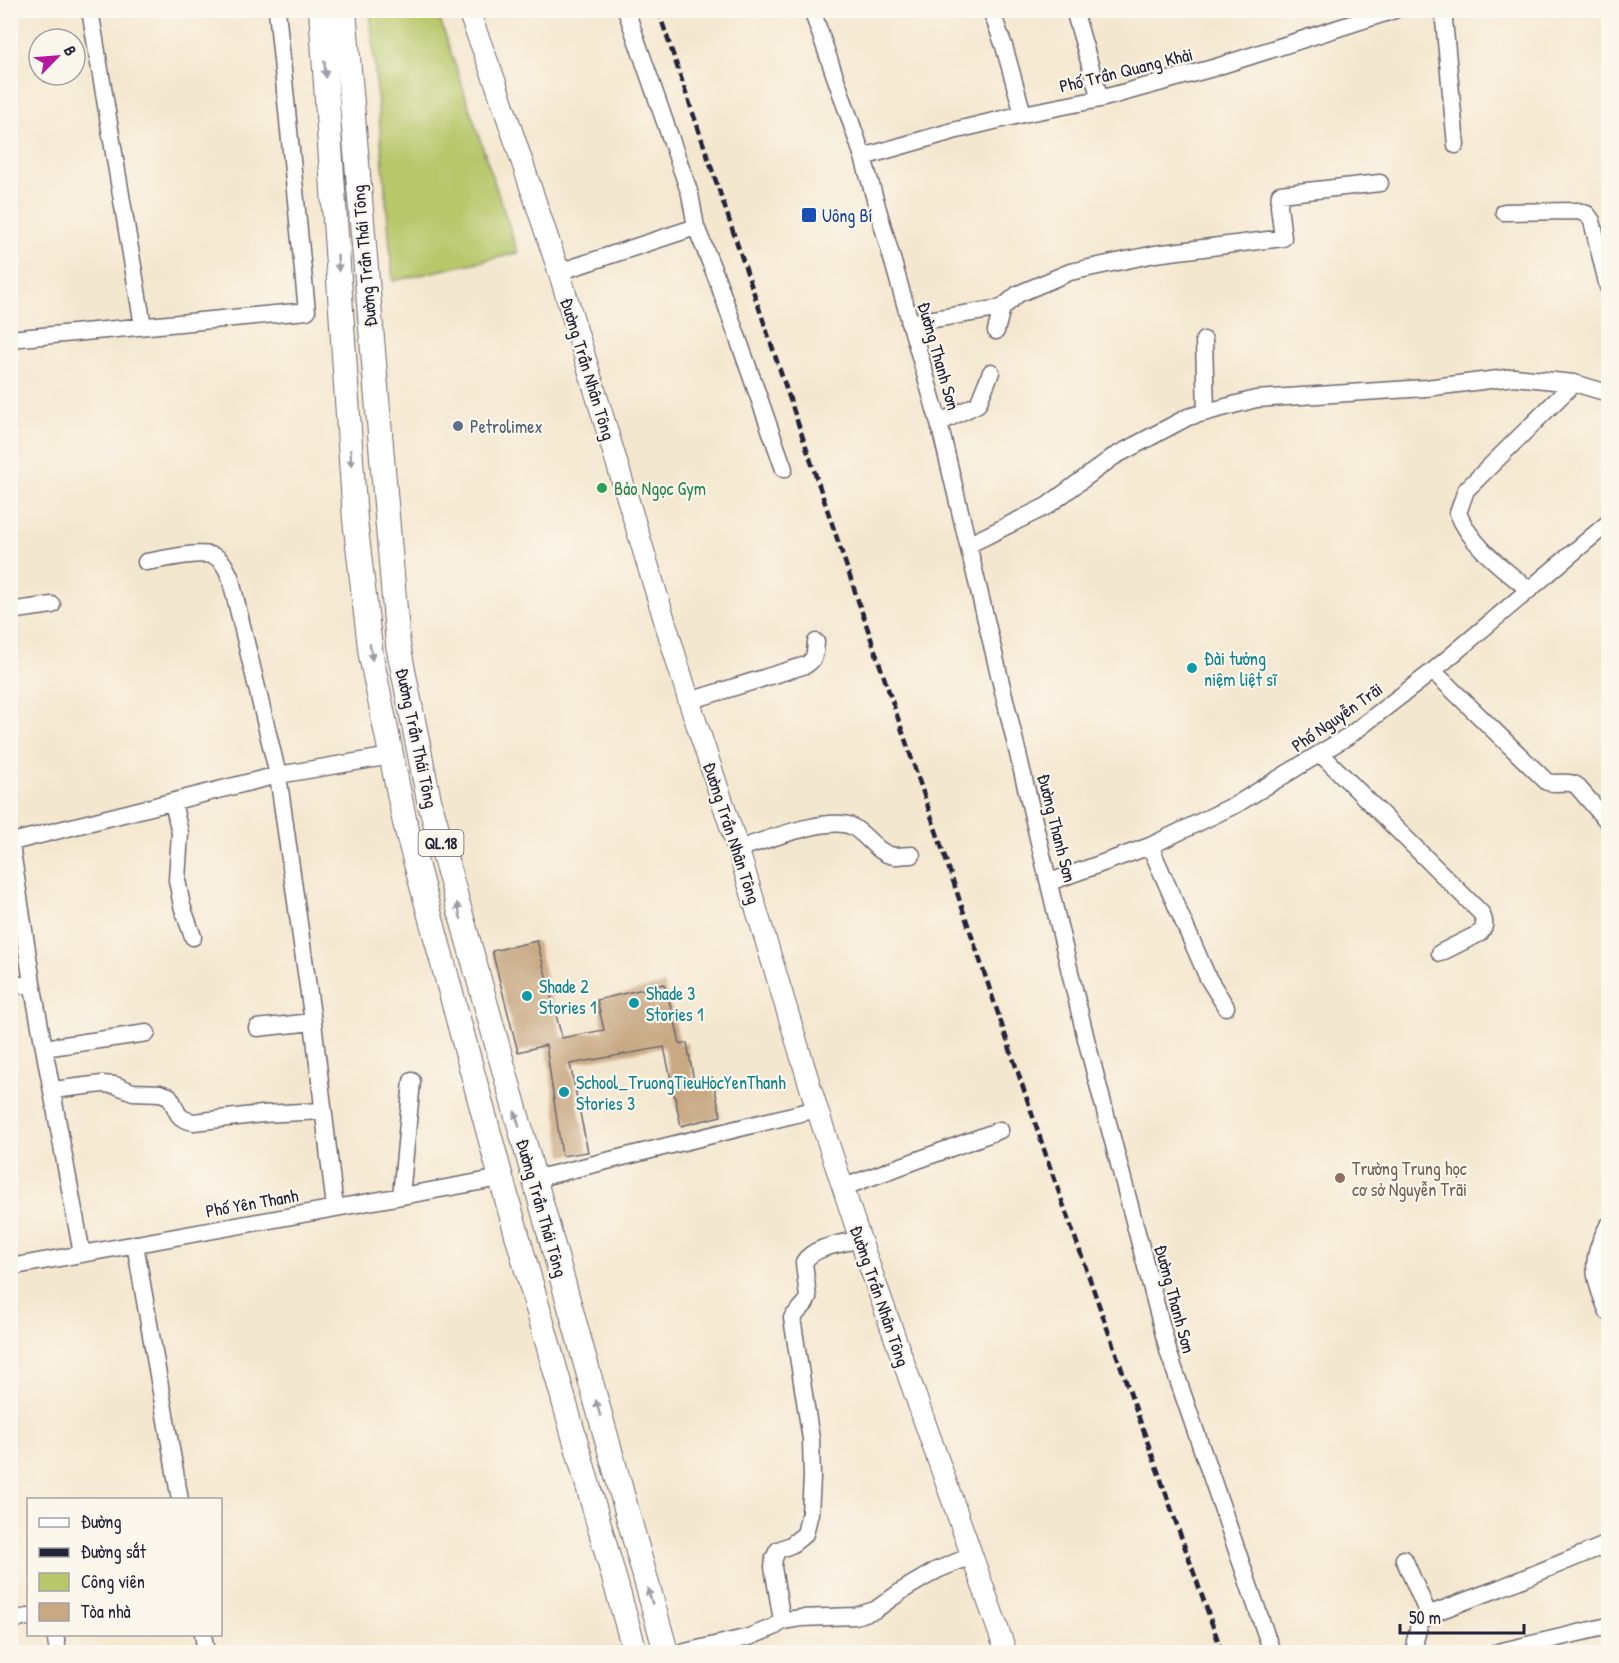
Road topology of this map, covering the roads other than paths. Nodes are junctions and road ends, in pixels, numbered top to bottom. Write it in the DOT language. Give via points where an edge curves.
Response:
graph roads {
  1 [pos="90,10"];
  2 [pos="277,10"];
  3 [pos="321,10"];
  4 [pos="344,10"];
  5 [pos="468,10"];
  6 [pos="626,10"];
  7 [pos="812,10"];
  8 [pos="991,10"];
  9 [pos="1074,10"];
  10 [pos="1395,10"];
  11 [pos="1443,10"];
  12 [pos="1358,17"];
  13 [pos="1100,99"];
  14 [pos="1023,114"];
  15 [pos="1456,146"];
  16 [pos="863,157"];
  17 [pos="1380,183"];
  18 [pos="1504,212"];
  19 [pos="696,227"];
  20 [pos="559,272"];
  21 [pos="1608,287"];
  22 [pos="1002,308"];
  23 [pos="909,323"];
  24 [pos="143,326"];
  25 [pos="996,331"];
  26 [pos="10,339"];
  27 [pos="1204,340"];
  28 [pos="991,372"];
  29 [pos="1574,383"];
  30 [pos="1608,393"];
  31 [pos="1206,412"];
  32 [pos="939,423"];
  33 [pos="784,469"];
  34 [pos="1608,523"];
  35 [pos="968,545"];
  36 [pos="146,562"];
  37 [pos="1529,590"];
  38 [pos="52,605"];
  39 [pos="10,611"];
  40 [pos="816,642"];
  41 [pos="1433,671"];
  42 [pos="689,701"];
  43 [pos="1321,754"];
  44 [pos="391,756"];
  45 [pos="278,776"];
  46 [pos="173,802"];
  47 [pos="1608,822"];
  48 [pos="11,840"];
  49 [pos="1150,846"];
  50 [pos="738,849"];
  51 [pos="912,855"];
  52 [pos="1050,882"];
  53 [pos="193,937"];
  54 [pos="468,944"];
  55 [pos="441,952"];
  56 [pos="1440,953"];
  57 [pos="32,983"];
  58 [pos="10,987"];
  59 [pos="1226,1007"];
  60 [pos="313,1022"];
  61 [pos="257,1028"];
  62 [pos="147,1033"];
  63 [pos="44,1048"];
  64 [pos="412,1081"];
  65 [pos="53,1090"];
  66 [pos="817,1109"];
  67 [pos="323,1111"];
  68 [pos="1000,1130"];
  69 [pos="501,1178"];
  70 [pos="534,1179"];
  71 [pos="844,1187"];
  72 [pos="401,1196"];
  73 [pos="335,1208"];
  74 [pos="1608,1226"];
  75 [pos="860,1239"];
  76 [pos="135,1244"];
  77 [pos="82,1254"];
  78 [pos="10,1266"];
  79 [pos="1608,1312"];
  80 [pos="180,1498"];
  81 [pos="1608,1544"];
  82 [pos="971,1556"];
  83 [pos="1404,1559"];
  84 [pos="1429,1616"];
  85 [pos="27,1617"];
  86 [pos="10,1620"];
  87 [pos="782,1621"];
  88 [pos="1608,1626"];
  89 [pos="55,1636"];
  90 [pos="203,1636"];
  91 [pos="58,1653"];
  92 [pos="206,1653"];
  93 [pos="635,1653"];
  94 [pos="666,1653"];
  95 [pos="685,1653"];
  96 [pos="1006,1653"];
  97 [pos="1272,1653"];
  98 [pos="1416,1653"];
  99 [pos="1498,1653"];
  1 -- 24 [label="street"];
  2 -- 24 [label="street" via="307,311"];
  3 -- 44 [label="highway, Đường Trần Thái Tông / QL.18, one-way" via="356,520 371,656"];
  54 -- 4 [label="highway, Đường Trần Thái Tông / QL.18, one-way" via="429,800 398,645"];
  5 -- 20 [label="main road, Đường Trần Nhân Tông"];
  6 -- 19 [label="street" via="690,194"];
  7 -- 16 [label="street, Đường Thanh Sơn"];
  8 -- 14 [label="street"];
  9 -- 13 [label="street"];
  10 -- 12 [label="street, Phố Trần Quang Khải"];
  11 -- 15 [label="street"];
  12 -- 13 [label="street, Phố Trần Quang Khải" via="1213,68"];
  13 -- 14 [label="street, Phố Trần Quang Khải"];
  14 -- 16 [label="street, Phố Trần Quang Khải"];
  16 -- 23 [label="street, Đường Thanh Sơn"];
  17 -- 22 [label="street" via="1280,194 1283,238 1155,254 1071,272 1018,294"];
  18 -- 21 [label="street" via="1587,214"];
  19 -- 20 [label="street"];
  19 -- 33 [label="street"];
  20 -- 42 [label="main road, Đường Trần Nhân Tông"];
  22 -- 23 [label="street"];
  22 -- 25 [label="street"];
  23 -- 32 [label="street, Đường Thanh Sơn"];
  24 -- 26 [label="street"];
  27 -- 31 [label="street"];
  28 -- 32 [label="street" via="978,404"];
  29 -- 30 [label="street"];
  29 -- 31 [label="street" via="1514,377 1426,388 1256,399"];
  29 -- 37 [label="street" via="1466,489 1458,513 1463,526 1492,559"];
  31 -- 35 [label="street" via="1188,417 1113,457 1047,506"];
  32 -- 35 [label="street, Đường Thanh Sơn"];
  34 -- 37 [label="street, Phố Nguyễn Trãi"];
  35 -- 52 [label="street, Đường Thanh Sơn"];
  36 -- 45 [label="street" via="201,554 215,556 224,563"];
  37 -- 41 [label="street, Phố Nguyễn Trãi"];
  38 -- 39 [label="street"];
  40 -- 42 [label="street" via="813,661 806,665"];
  41 -- 43 [label="street, Phố Nguyễn Trãi"];
  41 -- 47 [label="street" via="1547,782 1576,785"];
  42 -- 50 [label="main road, Đường Trần Nhân Tông"];
  43 -- 49 [label="street, Phố Nguyễn Trãi" via="1237,804"];
  43 -- 56 [label="street" via="1481,913 1485,921 1480,933"];
  44 -- 45 [label="street"];
  44 -- 55 [label="highway, Đường Trần Thái Tông / QL.18"];
  45 -- 46 [label="street"];
  45 -- 60 [label="street"];
  46 -- 48 [label="street"];
  46 -- 53 [label="street" via="180,833 177,880"];
  48 -- 57 [label="street"];
  49 -- 52 [label="street, Phố Nguyễn Trãi"];
  49 -- 59 [label="street"];
  50 -- 51 [label="street" via="793,831 837,823 852,827 886,853"];
  50 -- 66 [label="main road, Đường Trần Nhân Tông"];
  52 -- 97 [label="street, Đường Thanh Sơn" via="1086,1039 1169,1354"];
  54 -- 55 [label="highway"];
  70 -- 54 [label="highway, Đường Trần Thái Tông / QL.18, one-way"];
  55 -- 69 [label="highway, Đường Trần Thái Tông / QL.18"];
  57 -- 58 [label="street"];
  57 -- 63 [label="street"];
  60 -- 61 [label="street"];
  60 -- 67 [label="street"];
  62 -- 63 [label="street"];
  63 -- 65 [label="street"];
  64 -- 72 [label="street"];
  65 -- 67 [label="street" via="102,1084 133,1092 160,1093 169,1096 179,1117 194,1122"];
  65 -- 77 [label="street"];
  66 -- 70 [label="street"];
  66 -- 71 [label="main road, Đường Trần Nhân Tông"];
  67 -- 73 [label="street"];
  68 -- 71 [label="street"];
  69 -- 72 [label="street, Phố Yên Thanh"];
  69 -- 93 [label="highway, Đường Trần Thái Tông / QL.18"];
  94 -- 70 [label="highway, Đường Trần Thái Tông / QL.18, one-way"];
  71 -- 75 [label="main road, Đường Trần Nhân Tông"];
  72 -- 73 [label="street, Phố Yên Thanh"];
  73 -- 76 [label="street, Phố Yên Thanh"];
  74 -- 79 [label="street" via="1595,1256 1595,1271"];
  75 -- 82 [label="main road, Đường Trần Nhân Tông"];
  75 -- 87 [label="street" via="808,1256 804,1262 808,1298 792,1318 811,1439 812,1478 805,1534 778,1551 774,1558"];
  76 -- 77 [label="street, Phố Yên Thanh"];
  76 -- 80 [label="street"];
  77 -- 78 [label="street, Phố Yên Thanh"];
  81 -- 84 [label="street"];
  82 -- 87 [label="street" via="937,1570 875,1610 855,1616"];
  82 -- 96 [label="main road, Đường Trần Nhân Tông"];
  83 -- 84 [label="street"];
  84 -- 98 [label="street" via="1420,1622"];
  85 -- 86 [label="street"];
  87 -- 95 [label="street" via="749,1636"];
  88 -- 99 [label="street"];
  89 -- 91 [label="street"];
  90 -- 92 [label="street"];
}
